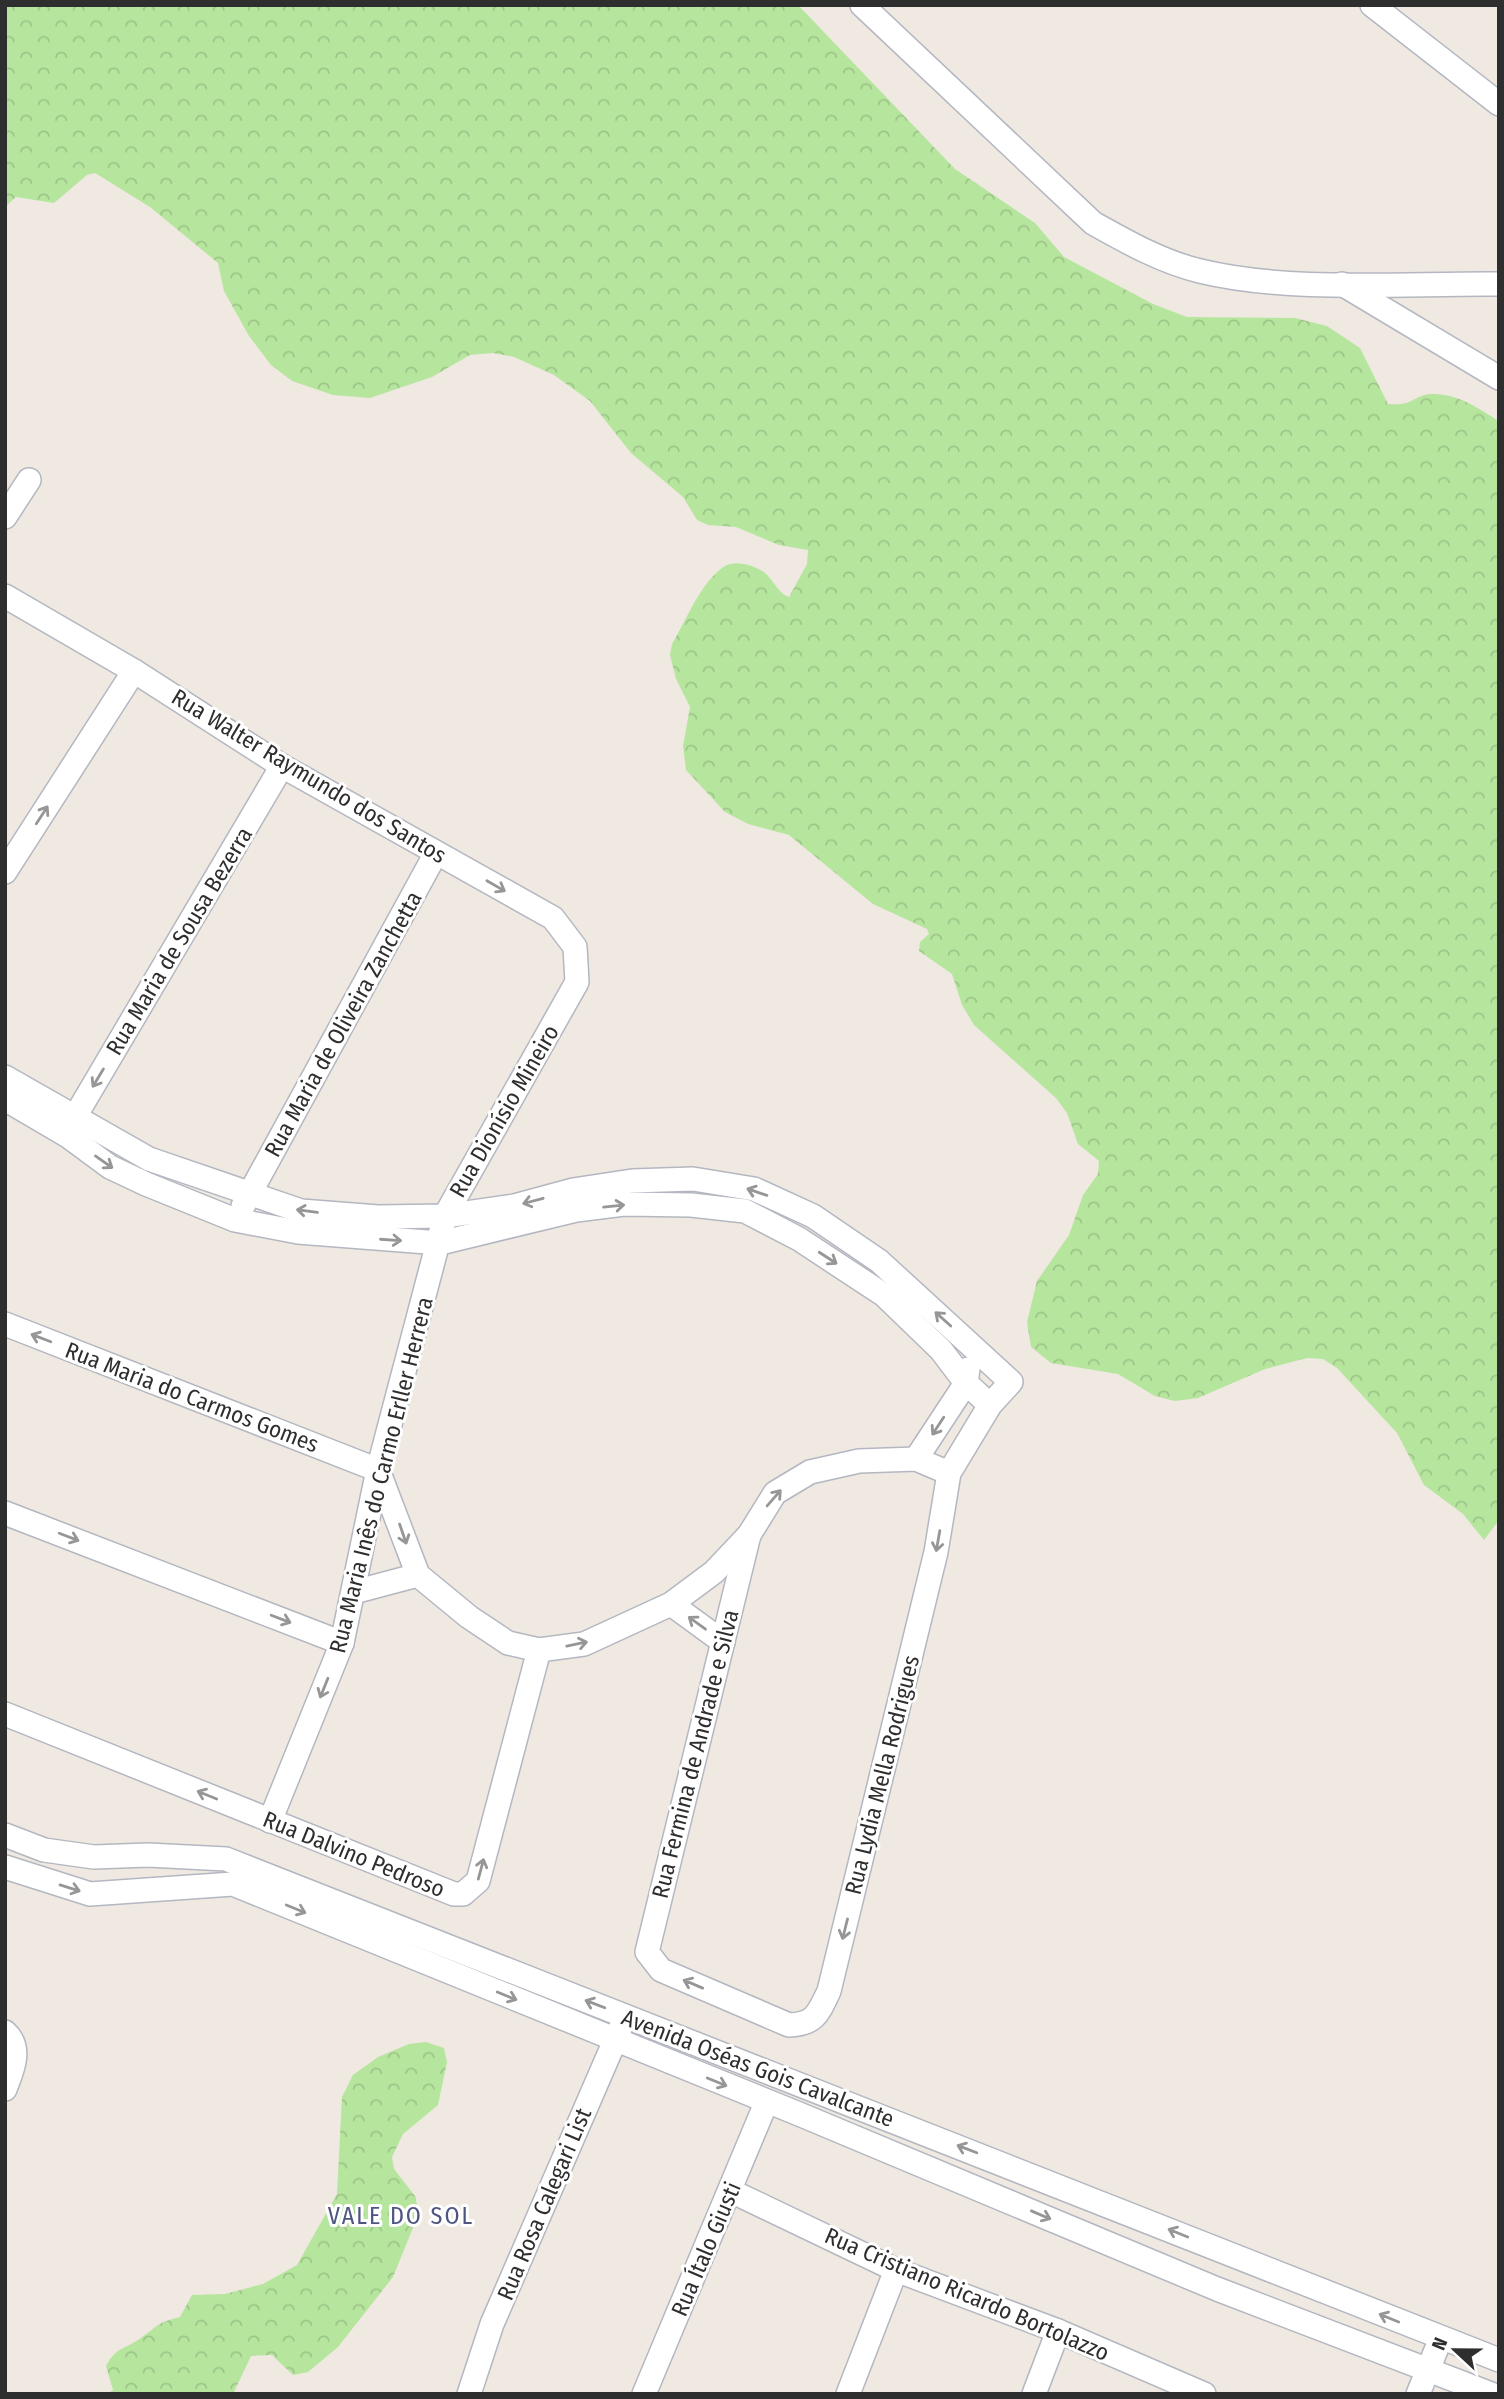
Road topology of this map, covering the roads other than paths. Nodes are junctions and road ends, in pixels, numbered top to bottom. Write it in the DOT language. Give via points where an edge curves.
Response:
graph roads {
  1 [pos="862,5"];
  2 [pos="1372,5"];
  3 [pos="1499,104"];
  4 [pos="1341,283"];
  5 [pos="1499,284"];
  6 [pos="1499,378"];
  7 [pos="29,480"];
  8 [pos="5,517"];
  9 [pos="5,596"];
  10 [pos="134,671"];
  11 [pos="282,766"];
  12 [pos="436,853"];
  13 [pos="5,872"];
  14 [pos="577,982"];
  15 [pos="5,1077"];
  16 [pos="5,1099"];
  17 [pos="72,1126"];
  18 [pos="249,1195"];
  19 [pos="445,1216"];
  20 [pos="235,1220"];
  21 [pos="440,1243"];
  22 [pos="5,1324"];
  23 [pos="972,1346"];
  24 [pos="966,1383"];
  25 [pos="990,1405"];
  26 [pos="916,1459"];
  27 [pos="378,1470"];
  28 [pos="949,1473"];
  29 [pos="5,1513"];
  30 [pos="749,1535"];
  31 [pos="418,1575"];
  32 [pos="354,1592"];
  33 [pos="671,1604"];
  34 [pos="723,1642"];
  35 [pos="342,1643"];
  36 [pos="539,1650"];
  37 [pos="5,1714"];
  38 [pos="270,1821"];
  39 [pos="5,1835"];
  40 [pos="5,1867"];
  41 [pos="661,1970"];
  42 [pos="625,2016"];
  43 [pos="8,2035"];
  44 [pos="615,2040"];
  45 [pos="5,2089"];
  46 [pos="766,2103"];
  47 [pos="731,2191"];
  48 [pos="896,2270"];
  49 [pos="1058,2331"];
  50 [pos="1441,2338"];
  51 [pos="1499,2360"];
  52 [pos="1428,2370"];
  53 [pos="469,2394"];
  54 [pos="644,2394"];
  55 [pos="848,2394"];
  56 [pos="1034,2394"];
  57 [pos="1204,2394"];
  58 [pos="1418,2394"];
  59 [pos="1491,2394"];
  1 -- 4 [label="street" via="1093,223 1136,248 1198,271 1293,283"];
  2 -- 3 [label="street"];
  4 -- 5 [label="street"];
  4 -- 6 [label="street"];
  7 -- 8 [label="street"];
  9 -- 10 [label="street, Rua Walter Raymundo dos Santos"];
  10 -- 11 [label="street, Rua Walter Raymundo dos Santos"];
  13 -- 10 [label="street, one-way"];
  11 -- 12 [label="street, Rua Walter Raymundo dos Santos"];
  11 -- 17 [label="street, Rua Maria de Sousa Bezerra, one-way"];
  12 -- 14 [label="street, Rua Walter Raymundo dos Santos, one-way" via="553,918 575,947"];
  12 -- 18 [label="street, Rua Maria de Oliveira Zanchetta"];
  14 -- 19 [label="street, Rua Dionísio Mineiro"];
  15 -- 17 [label="street"];
  16 -- 17 [label="street"];
  17 -- 18 [label="street"];
  17 -- 20 [label="street, one-way" via="110,1167"];
  19 -- 18 [label="street, one-way" via="301,1211"];
  18 -- 20 [label="street, Rua Maria de Oliveira Zanchetta"];
  19 -- 21 [label="street, Rua Dionísio Mineiro"];
  23 -- 19 [label="street, one-way" via="879,1261 813,1216 754,1189 692,1179 632,1181"];
  20 -- 21 [label="street, one-way" via="298,1232"];
  21 -- 24 [label="street, one-way" via="576,1210 691,1205 745,1211 799,1239 884,1296 941,1350"];
  21 -- 27 [label="street, Rua Maria Inês do Carmo Erller Herrera"];
  27 -- 22 [label="street, Rua Maria do Carmos Gomes, one-way"];
  23 -- 24 [label="street"];
  23 -- 25 [label="street, Rua Lydia Mella Rodrigues" via="1010,1382"];
  24 -- 25 [label="street"];
  24 -- 26 [label="street, one-way"];
  25 -- 28 [label="street, Rua Lydia Mella Rodrigues"];
  26 -- 28 [label="street"];
  30 -- 26 [label="street, one-way" via="775,1493 810,1472 859,1461"];
  27 -- 31 [label="street, one-way"];
  27 -- 32 [label="street, Rua Maria Inês do Carmo Erller Herrera"];
  28 -- 41 [label="street, Rua Lydia Mella Rodrigues, one-way" via="936,1552 873,1814 829,1991 818,2014 805,2024 789,2025"];
  29 -- 35 [label="street, one-way"];
  30 -- 33 [label="street" via="714,1572"];
  30 -- 34 [label="street, Rua Fermina de Andrade e Silva"];
  31 -- 32 [label="street"];
  31 -- 36 [label="street" via="508,1643"];
  32 -- 35 [label="street, Rua Maria Inês do Carmo Erller Herrera"];
  34 -- 33 [label="street, one-way"];
  36 -- 33 [label="street, one-way" via="584,1644"];
  34 -- 41 [label="street, Rua Fermina de Andrade e Silva" via="647,1952"];
  35 -- 38 [label="street, Rua Maria Inês do Carmo Erller Herrera, one-way"];
  38 -- 36 [label="street, Rua Dalvino Pedroso, one-way" via="454,1894 471,1889 478,1881"];
  38 -- 37 [label="street, Rua Dalvino Pedroso, one-way"];
  42 -- 39 [label="street, Avenida Oséas Gois Cavalcante, one-way" via="226,1859 94,1857 44,1850"];
  40 -- 44 [label="street, Avenida Oséas Gois Cavalcante, one-way" via="90,1894 233,1884"];
  42 -- 44 [label="street, Rua Rosa Calegari List"];
  50 -- 42 [label="street, Avenida Oséas Gois Cavalcante, one-way"];
  43 -- 45 [label="street" via="16,2054"];
  44 -- 46 [label="street, Avenida Oséas Gois Cavalcante, one-way"];
  44 -- 53 [label="street, Rua Rosa Calegari List" via="492,2324"];
  46 -- 47 [label="street, Rua Ítalo Giusti"];
  46 -- 52 [label="street, Avenida Oséas Gois Cavalcante, one-way" via="1217,2289"];
  47 -- 48 [label="street, Rua Cristiano Ricardo Bortolazzo"];
  47 -- 54 [label="street, Rua Ítalo Giusti"];
  48 -- 49 [label="street, Rua Cristiano Ricardo Bortolazzo"];
  48 -- 55 [label="street"];
  49 -- 56 [label="street"];
  49 -- 57 [label="street, Rua Cristiano Ricardo Bortolazzo"];
  50 -- 51 [label="street, Avenida Oséas Gois Cavalcante"];
  50 -- 52 [label="street"];
  52 -- 58 [label="street"];
  52 -- 59 [label="street, Avenida Oséas Gois Cavalcante"];
}
